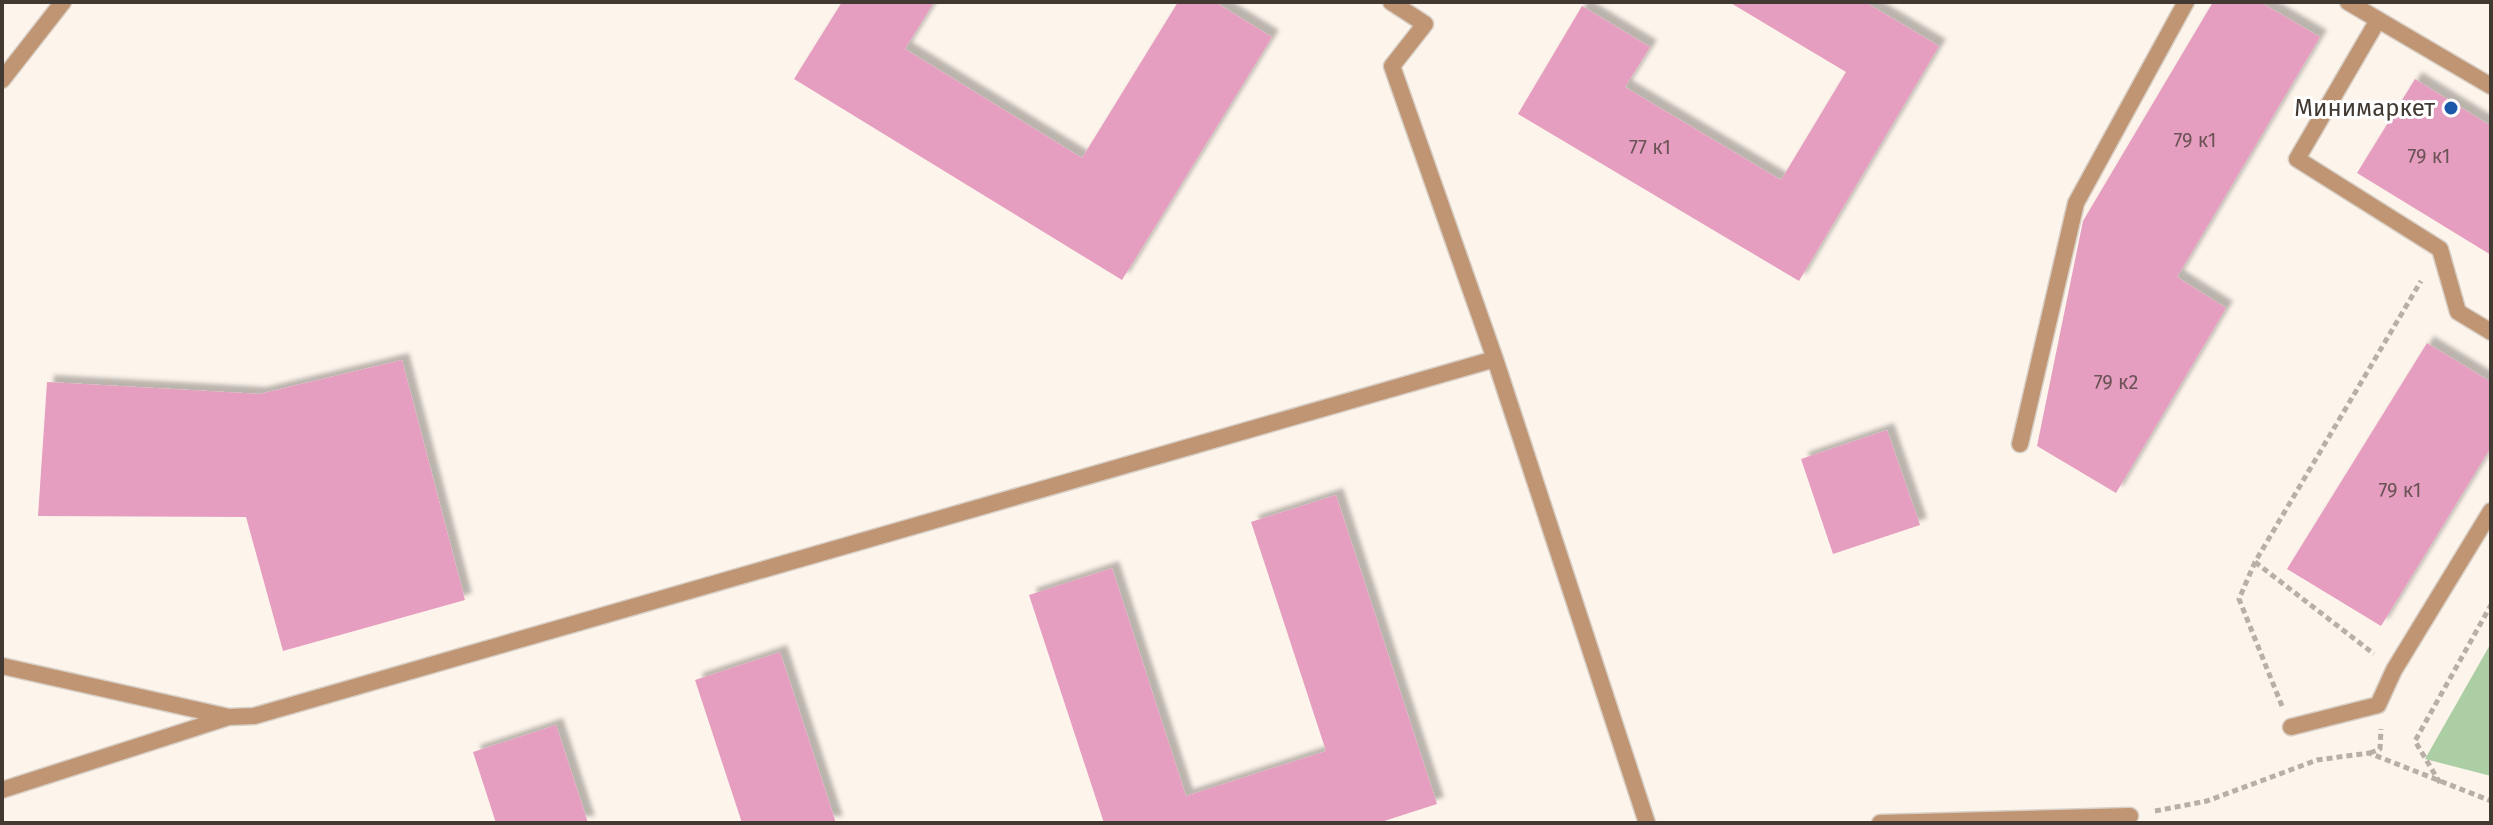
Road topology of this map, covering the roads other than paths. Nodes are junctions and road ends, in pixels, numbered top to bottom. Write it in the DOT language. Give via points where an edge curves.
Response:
graph roads {
  1 [pos="63,2"];
  2 [pos="1391,2"];
  3 [pos="2186,2"];
  4 [pos="2348,2"];
  5 [pos="2378,20"];
  6 [pos="2,80"];
  7 [pos="2491,86"];
  8 [pos="2491,332"];
  9 [pos="1495,359"];
  10 [pos="2020,444"];
  11 [pos="2491,511"];
  12 [pos="2,666"];
  13 [pos="229,717"];
  14 [pos="2291,727"];
  15 [pos="2,790"];
  16 [pos="2130,816"];
  17 [pos="1647,823"];
  18 [pos="1880,823"];
  1 -- 6 [label="street"];
  2 -- 9 [label="street" via="1425,24 1392,66"];
  3 -- 10 [label="street" via="2076,203"];
  4 -- 5 [label="street"];
  5 -- 7 [label="street"];
  5 -- 8 [label="street" via="2297,159 2440,249 2458,312"];
  9 -- 13 [label="street" via="254,716"];
  9 -- 17 [label="street"];
  11 -- 14 [label="street" via="2378,705"];
  12 -- 13 [label="street"];
  13 -- 15 [label="street"];
  16 -- 18 [label="street"];
}
